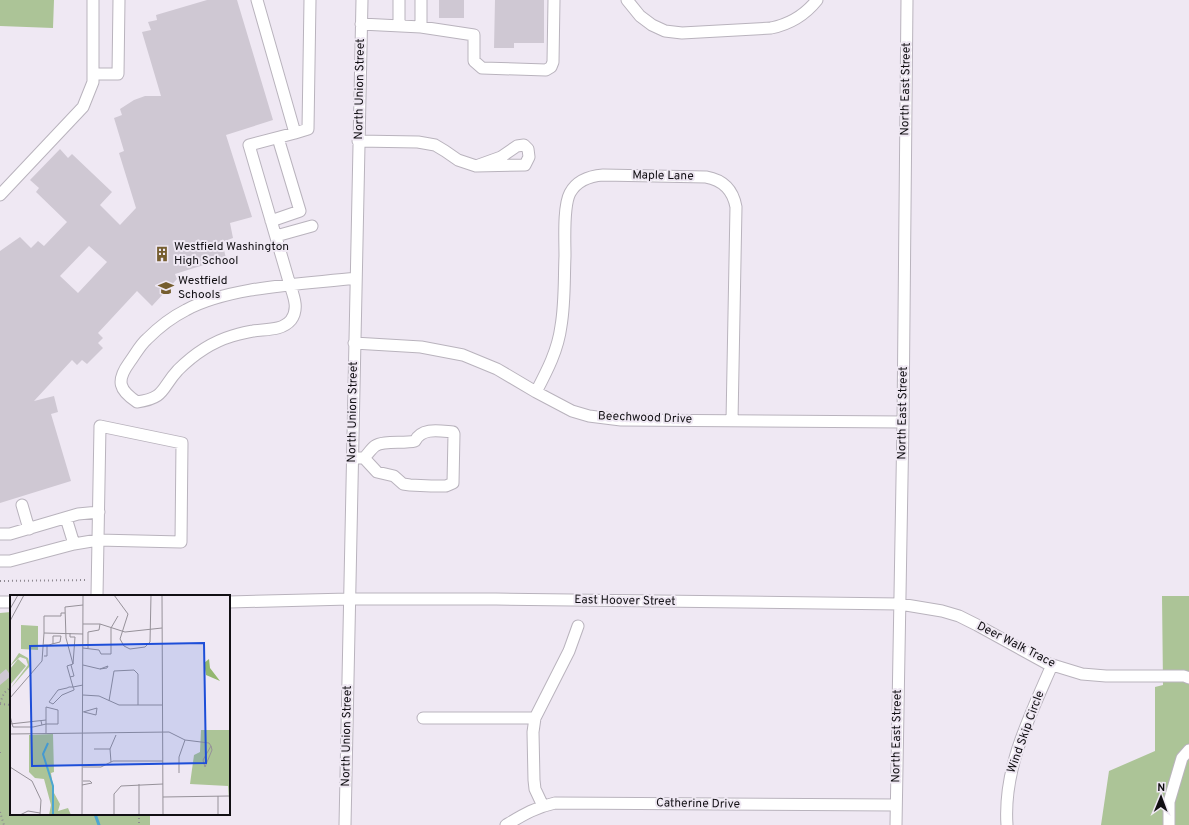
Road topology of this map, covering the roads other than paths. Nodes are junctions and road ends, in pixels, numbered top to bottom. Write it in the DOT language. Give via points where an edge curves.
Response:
graph roads {
  1 [pos="93,0"];
  2 [pos="111,0"];
  3 [pos="120,0"];
  4 [pos="258,0"];
  5 [pos="310,0"];
  6 [pos="362,0"];
  7 [pos="399,0"];
  8 [pos="421,0"];
  9 [pos="554,0"];
  10 [pos="627,0"];
  11 [pos="817,0"];
  12 [pos="907,0"];
  13 [pos="361,24"];
  14 [pos="399,26"];
  15 [pos="421,27"];
  16 [pos="93,74"];
  17 [pos="295,133"];
  18 [pos="278,138"];
  19 [pos="358,141"];
  20 [pos="476,166"];
  21 [pos="0,195"];
  22 [pos="271,221"];
  23 [pos="312,226"];
  24 [pos="276,236"];
  25 [pos="356,278"];
  26 [pos="290,285"];
  27 [pos="354,343"];
  28 [pos="536,392"];
  29 [pos="732,421"];
  30 [pos="903,422"];
  31 [pos="352,458"];
  32 [pos="364,458"];
  33 [pos="22,505"];
  34 [pos="99,512"];
  35 [pos="66,518"];
  36 [pos="29,528"];
  37 [pos="0,534"];
  38 [pos="98,540"];
  39 [pos="74,544"];
  40 [pos="0,561"];
  41 [pos="97,595"];
  42 [pos="349,599"];
  43 [pos="230,602"];
  44 [pos="900,604"];
  45 [pos="578,626"];
  46 [pos="1052,665"];
  47 [pos="1189,678"];
  48 [pos="423,718"];
  49 [pos="535,718"];
  50 [pos="1189,750"];
  51 [pos="543,806"];
  52 [pos="896,806"];
  53 [pos="345,825"];
  54 [pos="506,825"];
  55 [pos="896,825"];
  56 [pos="1007,825"];
  57 [pos="1169,825"];
  1 -- 16 [label="street"];
  2 -- 3 [label="street"];
  3 -- 16 [label="street" via="118,74"];
  4 -- 17 [label="street"];
  5 -- 17 [label="street" via="308,129"];
  6 -- 13 [label="street, North Union Street"];
  7 -- 14 [label="street"];
  8 -- 15 [label="street"];
  9 -- 15 [label="street" via="553,62 546,70 482,68 474,61 474,35"];
  10 -- 11 [label="street" via="640,16 652,25 665,31 682,33 784,25 804,14"];
  12 -- 30 [label="street, North East Street"];
  13 -- 14 [label="street"];
  13 -- 19 [label="street, North Union Street"];
  14 -- 15 [label="street"];
  16 -- 21 [label="street" via="93,82 83,107"];
  17 -- 18 [label="street"];
  18 -- 22 [label="street" via="300,211"];
  18 -- 22 [label="street" via="250,146"];
  19 -- 20 [label="street" via="428,143 458,160"];
  19 -- 25 [label="street, North Union Street"];
  22 -- 24 [label="street"];
  23 -- 24 [label="street"];
  24 -- 26 [label="street"];
  25 -- 26 [label="street"];
  25 -- 27 [label="street, North Union Street"];
  26 -- 26 [label="street" via="296,302 291,320 284,326 231,336 214,343 178,370 157,397 137,402 126,395 122,387 124,370 146,340 166,323 186,310 222,296"];
  27 -- 28 [label="street, Beechwood Drive" via="421,347 463,355 497,368"];
  27 -- 31 [label="street, North Union Street"];
  28 -- 29 [label="street, Beechwood Drive" via="572,410 603,418"];
  28 -- 29 [label="street, Maple Lane" via="556,348 561,327 566,210 569,194 574,187 587,178 603,175 706,177 727,186 736,207"];
  29 -- 30 [label="street, Beechwood Drive"];
  30 -- 44 [label="street, North East Street"];
  31 -- 32 [label="street"];
  31 -- 42 [label="street, North Union Street"];
  32 -- 32 [label="street" via="383,443 415,442 417,437 429,431 454,434 453,483 446,486 403,484 394,476 377,472"];
  33 -- 36 [label="street"];
  34 -- 35 [label="street"];
  34 -- 38 [label="street"];
  34 -- 38 [label="street" via="100,426 182,443 181,542"];
  35 -- 36 [label="street"];
  35 -- 39 [label="street"];
  36 -- 37 [label="street" via="10,534"];
  38 -- 39 [label="street"];
  38 -- 41 [label="street"];
  39 -- 40 [label="street" via="10,561"];
  42 -- 43 [label="street, East Hoover Street"];
  42 -- 44 [label="street, East Hoover Street"];
  42 -- 53 [label="street, North Union Street"];
  44 -- 46 [label="street, Deer Walk Trace" via="959,616"];
  44 -- 52 [label="street, North East Street"];
  45 -- 49 [label="street" via="569,651"];
  46 -- 47 [label="street, Deer Walk Trace" via="1082,674"];
  46 -- 56 [label="street, Wind Skip Circle" via="1013,762 1006,800"];
  48 -- 49 [label="street"];
  49 -- 51 [label="street" via="534,780"];
  50 -- 57 [label="street" via="1182,758 1169,802"];
  51 -- 52 [label="street, Catherine Drive" via="572,803"];
  51 -- 54 [label="street, Catherine Drive" via="528,811"];
  52 -- 55 [label="street, North East Street"];
}
